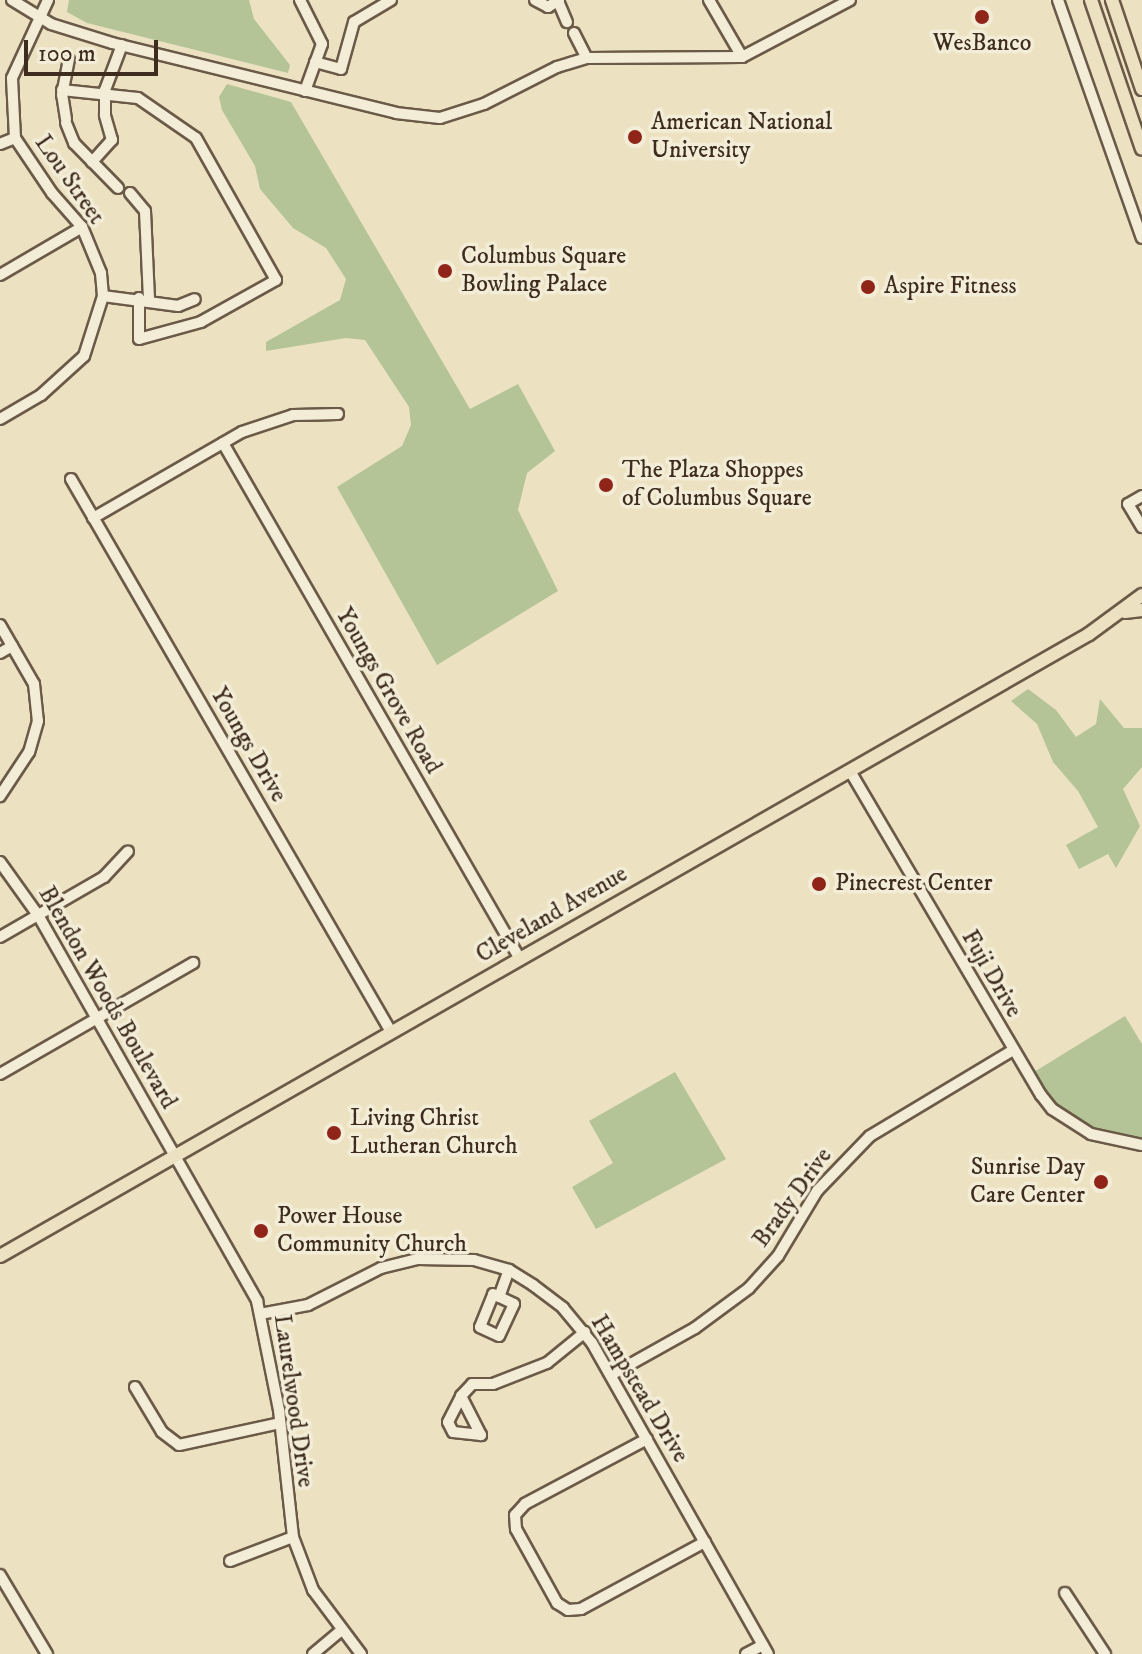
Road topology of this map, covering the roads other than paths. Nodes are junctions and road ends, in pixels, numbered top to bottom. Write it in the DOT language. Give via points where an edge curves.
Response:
graph roads {
  1 [pos="12,0"];
  2 [pos="48,0"];
  3 [pos="300,0"];
  4 [pos="391,0"];
  5 [pos="535,0"];
  6 [pos="709,0"];
  7 [pos="1058,0"];
  8 [pos="1091,0"];
  9 [pos="1105,0"];
  10 [pos="1112,0"];
  11 [pos="558,1"];
  12 [pos="846,1"];
  13 [pos="39,18"];
  14 [pos="567,22"];
  15 [pos="574,33"];
  16 [pos="122,45"];
  17 [pos="742,57"];
  18 [pos="587,58"];
  19 [pos="69,60"];
  20 [pos="315,62"];
  21 [pos="1134,64"];
  22 [pos="1142,89"];
  23 [pos="62,90"];
  24 [pos="305,91"];
  25 [pos="105,93"];
  26 [pos="15,138"];
  27 [pos="0,144"];
  28 [pos="1142,149"];
  29 [pos="92,162"];
  30 [pos="118,188"];
  31 [pos="130,193"];
  32 [pos="82,227"];
  33 [pos="1142,238"];
  34 [pos="0,275"];
  35 [pos="103,296"];
  36 [pos="144,299"];
  37 [pos="195,299"];
  38 [pos="338,414"];
  39 [pos="0,419"];
  40 [pos="223,443"];
  41 [pos="71,479"];
  42 [pos="1142,496"];
  43 [pos="93,518"];
  44 [pos="1142,527"];
  45 [pos="1142,595"];
  46 [pos="1142,610"];
  47 [pos="1125,612"];
  48 [pos="0,625"];
  49 [pos="12,646"];
  50 [pos="0,653"];
  51 [pos="850,771"];
  52 [pos="0,796"];
  53 [pos="128,851"];
  54 [pos="0,862"];
  55 [pos="38,915"];
  56 [pos="0,937"];
  57 [pos="520,959"];
  58 [pos="193,963"];
  59 [pos="97,1018"];
  60 [pos="391,1032"];
  61 [pos="1013,1050"];
  62 [pos="0,1074"];
  63 [pos="1142,1145"];
  64 [pos="176,1155"];
  65 [pos="0,1256"];
  66 [pos="509,1270"];
  67 [pos="499,1297"];
  68 [pos="260,1314"];
  69 [pos="585,1332"];
  70 [pos="611,1375"];
  71 [pos="135,1387"];
  72 [pos="461,1396"];
  73 [pos="280,1423"];
  74 [pos="647,1439"];
  75 [pos="293,1537"];
  76 [pos="705,1542"];
  77 [pos="230,1561"];
  78 [pos="0,1575"];
  79 [pos="1065,1593"];
  80 [pos="340,1631"];
  81 [pos="765,1650"];
  82 [pos="47,1654"];
  83 [pos="313,1654"];
  84 [pos="361,1654"];
  85 [pos="746,1654"];
  86 [pos="1105,1654"];
  1 -- 13 [label="street"];
  2 -- 13 [label="street, Lou Street"];
  3 -- 20 [label="street" via="322,44"];
  4 -- 20 [label="street" via="354,22 341,69"];
  5 -- 11 [label="street" via="548,7"];
  6 -- 17 [label="street"];
  7 -- 33 [label="street"];
  8 -- 28 [label="main road"];
  9 -- 21 [label="main road"];
  10 -- 21 [label="main road"];
  11 -- 14 [label="street"];
  12 -- 17 [label="street"];
  13 -- 16 [label="street"];
  13 -- 26 [label="street, Lou Street" via="12,78"];
  15 -- 18 [label="street"];
  16 -- 24 [label="street"];
  16 -- 25 [label="street"];
  17 -- 18 [label="street"];
  18 -- 24 [label="street" via="440,118"];
  19 -- 23 [label="street"];
  20 -- 24 [label="street"];
  21 -- 22 [label="main road"];
  23 -- 25 [label="street"];
  23 -- 29 [label="street" via="74,143"];
  25 -- 29 [label="street" via="112,140"];
  25 -- 36 [label="street" via="155,105 196,138 276,280 201,322 139,339"];
  26 -- 27 [label="street"];
  26 -- 32 [label="street, Lou Street"];
  29 -- 30 [label="street"];
  31 -- 36 [label="street" via="145,211"];
  32 -- 34 [label="street"];
  32 -- 35 [label="street, Lou Street" via="101,273"];
  35 -- 36 [label="street"];
  35 -- 39 [label="street, Lou Street" via="84,356 41,395"];
  36 -- 37 [label="street" via="178,306"];
  38 -- 40 [label="street" via="293,415"];
  40 -- 43 [label="street"];
  40 -- 57 [label="street, Youngs Grove Road"];
  41 -- 43 [label="street, Youngs Drive"];
  42 -- 44 [label="street" via="1128,504"];
  43 -- 60 [label="street, Youngs Drive"];
  45 -- 47 [label="main road, Cleveland Avenue"];
  46 -- 47 [label="main road, Cleveland Avenue"];
  47 -- 51 [label="main road, Cleveland Avenue"];
  48 -- 49 [label="street"];
  49 -- 50 [label="street"];
  49 -- 52 [label="street" via="34,684 38,721 29,752"];
  51 -- 57 [label="main road, Cleveland Avenue"];
  51 -- 61 [label="street, Fuji Drive"];
  53 -- 55 [label="street" via="104,877"];
  54 -- 55 [label="street, Blendon Woods Boulevard"];
  55 -- 56 [label="street"];
  55 -- 59 [label="street, Blendon Woods Boulevard"];
  57 -- 60 [label="main road, Cleveland Avenue"];
  58 -- 59 [label="street"];
  59 -- 62 [label="street"];
  59 -- 64 [label="street, Blendon Woods Boulevard"];
  60 -- 64 [label="main road, Cleveland Avenue"];
  61 -- 63 [label="street, Fuji Drive" via="1052,1109 1091,1134"];
  61 -- 70 [label="street, Brady Drive" via="870,1136 817,1191 778,1256 749,1288 695,1328"];
  64 -- 65 [label="main road, Cleveland Avenue"];
  64 -- 68 [label="street, Laurelwood Drive" via="237,1261"];
  66 -- 67 [label="street"];
  66 -- 68 [label="street, Hampstead Drive" via="451,1256 418,1259 381,1268 308,1305"];
  66 -- 69 [label="street, Hampstead Drive" via="554,1300"];
  68 -- 73 [label="street, Laurelwood Drive"];
  69 -- 70 [label="street, Hampstead Drive"];
  69 -- 72 [label="street" via="547,1363 493,1384 468,1385"];
  70 -- 74 [label="street, Hampstead Drive"];
  71 -- 73 [label="street" via="162,1432 179,1445"];
  73 -- 75 [label="street, Laurelwood Drive"];
  74 -- 76 [label="street, Hampstead Drive"];
  74 -- 76 [label="street" via="525,1504 515,1515 523,1542 557,1603 568,1610 581,1609"];
  75 -- 77 [label="street"];
  75 -- 80 [label="street, Laurelwood Drive" via="313,1590"];
  76 -- 81 [label="street, Hampstead Drive"];
  78 -- 82 [label="street"];
  79 -- 86 [label="street"];
  80 -- 83 [label="street"];
  80 -- 84 [label="street, Laurelwood Drive"];
  81 -- 85 [label="street"];
}
